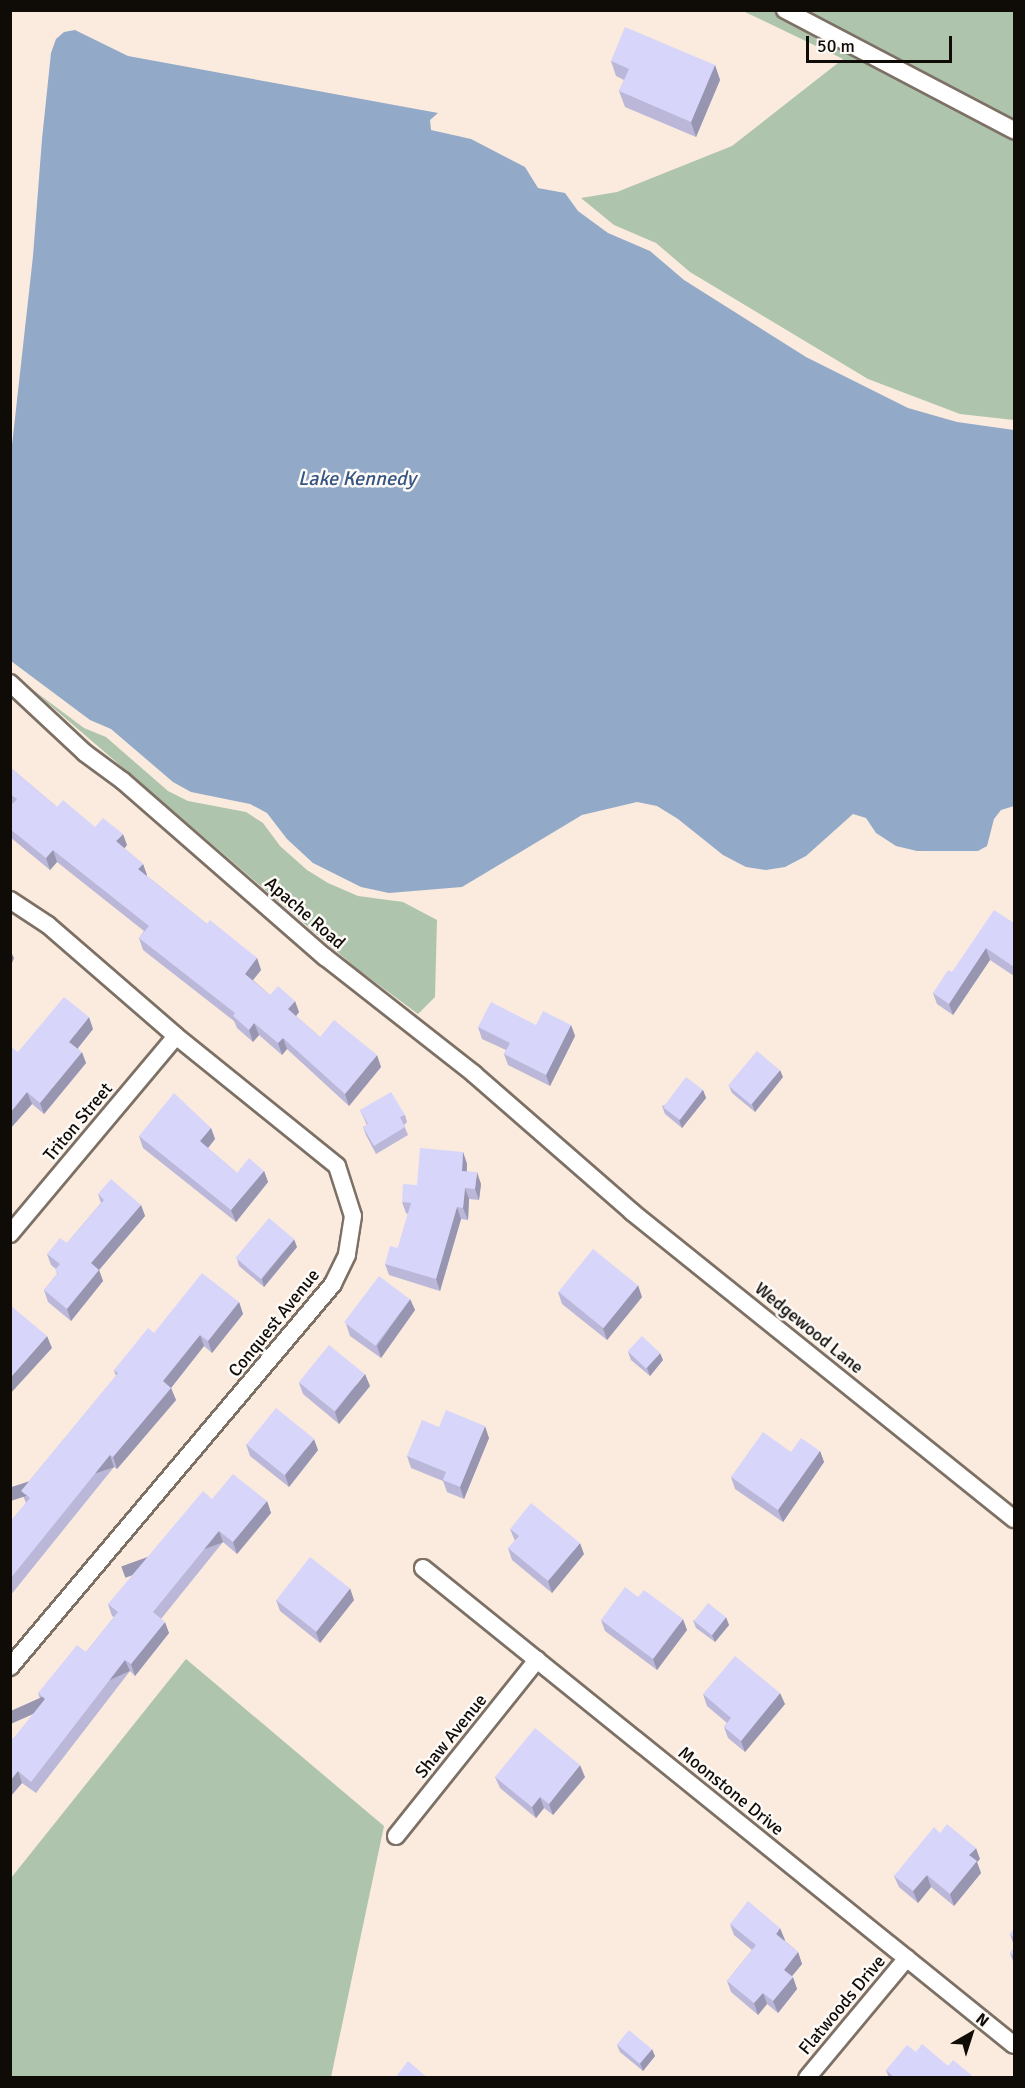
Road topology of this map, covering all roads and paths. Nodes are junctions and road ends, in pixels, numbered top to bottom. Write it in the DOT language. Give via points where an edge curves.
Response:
graph roads {
  1 [pos="785,10"];
  2 [pos="1014,130"];
  3 [pos="10,683"];
  4 [pos="10,900"];
  5 [pos="176,1036"];
  6 [pos="579,1167"];
  7 [pos="10,1234"];
  8 [pos="1014,1519"];
  9 [pos="423,1568"];
  10 [pos="537,1660"];
  11 [pos="10,1667"];
  12 [pos="396,1836"];
  13 [pos="907,1958"];
  14 [pos="1014,2045"];
  15 [pos="807,2078"];
  1 -- 2 [label="street"];
  3 -- 6 [label="street, Apache Road" via="85,753 123,781 325,957 474,1074"];
  4 -- 5 [label="street, Conquest Avenue" via="48,925"];
  5 -- 7 [label="street, Triton Street"];
  5 -- 11 [label="street, Conquest Avenue" via="337,1166 353,1216 346,1256 333,1284"];
  6 -- 8 [label="street, Wedgewood Lane"];
  9 -- 10 [label="street, Moonstone Drive"];
  10 -- 12 [label="street, Shaw Avenue"];
  10 -- 13 [label="street, Moonstone Drive"];
  13 -- 14 [label="street, Moonstone Drive"];
  13 -- 15 [label="street, Flatwoods Drive"];
}
